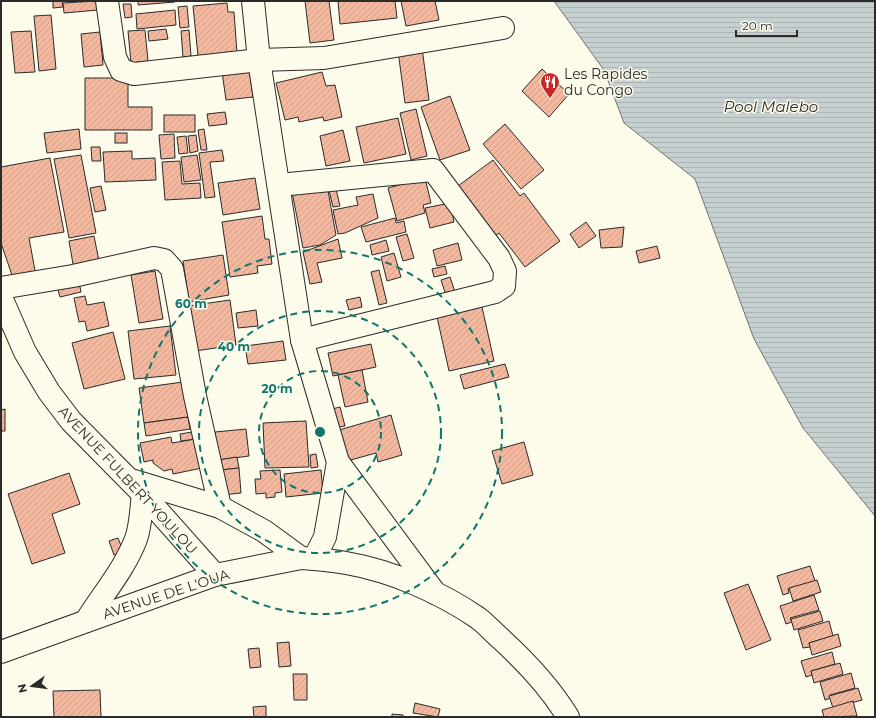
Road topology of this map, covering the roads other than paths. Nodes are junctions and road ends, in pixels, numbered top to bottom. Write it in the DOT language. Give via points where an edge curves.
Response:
graph roads {
  1 [pos="106,1"];
  2 [pos="253,1"];
  3 [pos="503,28"];
  4 [pos="259,60"];
  5 [pos="279,185"];
  6 [pos="1,288"];
  7 [pos="1,297"];
  8 [pos="302,340"];
  9 [pos="338,462"];
  10 [pos="128,479"];
  11 [pos="143,494"];
  12 [pos="220,507"];
  13 [pos="307,558"];
  14 [pos="215,575"];
  15 [pos="435,593"];
  16 [pos="86,621"];
  17 [pos="1,652"];
  18 [pos="568,717"];
  1 -- 4 [label="main road" via="115,57 122,70 134,74"];
  2 -- 4 [label="main road"];
  3 -- 4 [label="main road" via="324,58"];
  4 -- 5 [label="main road"];
  5 -- 8 [label="main road"];
  5 -- 8 [label="main road" via="433,170 499,258 505,271 504,286 495,292"];
  6 -- 12 [label="main road" via="73,276 154,258 164,260 172,269 195,396"];
  7 -- 10 [label="main road, AVENUE FULBERT YOULOU" via="25,352 49,392 71,421"];
  8 -- 9 [label="main road"];
  9 -- 13 [label="main road" via="325,537"];
  9 -- 15 [label="main road"];
  10 -- 11 [label="main road, AVENUE FULBERT YOULOU"];
  10 -- 12 [label="main road"];
  11 -- 14 [label="main road, AVENUE FULBERT YOULOU"];
  11 -- 16 [label="main road" via="141,519 133,546"];
  12 -- 13 [label="main road"];
  13 -- 14 [label="main road, AVENUE DE L'OUA"];
  13 -- 15 [label="main road, AVENUE DE L'OUA" via="347,563 369,569"];
  14 -- 16 [label="main road, AVENUE DE L'OUA"];
  15 -- 18 [label="main road, AVENUE DE L'OUA" via="479,618 522,658 557,698"];
  16 -- 17 [label="main road, AVENUE DE L'OUA"];
}
